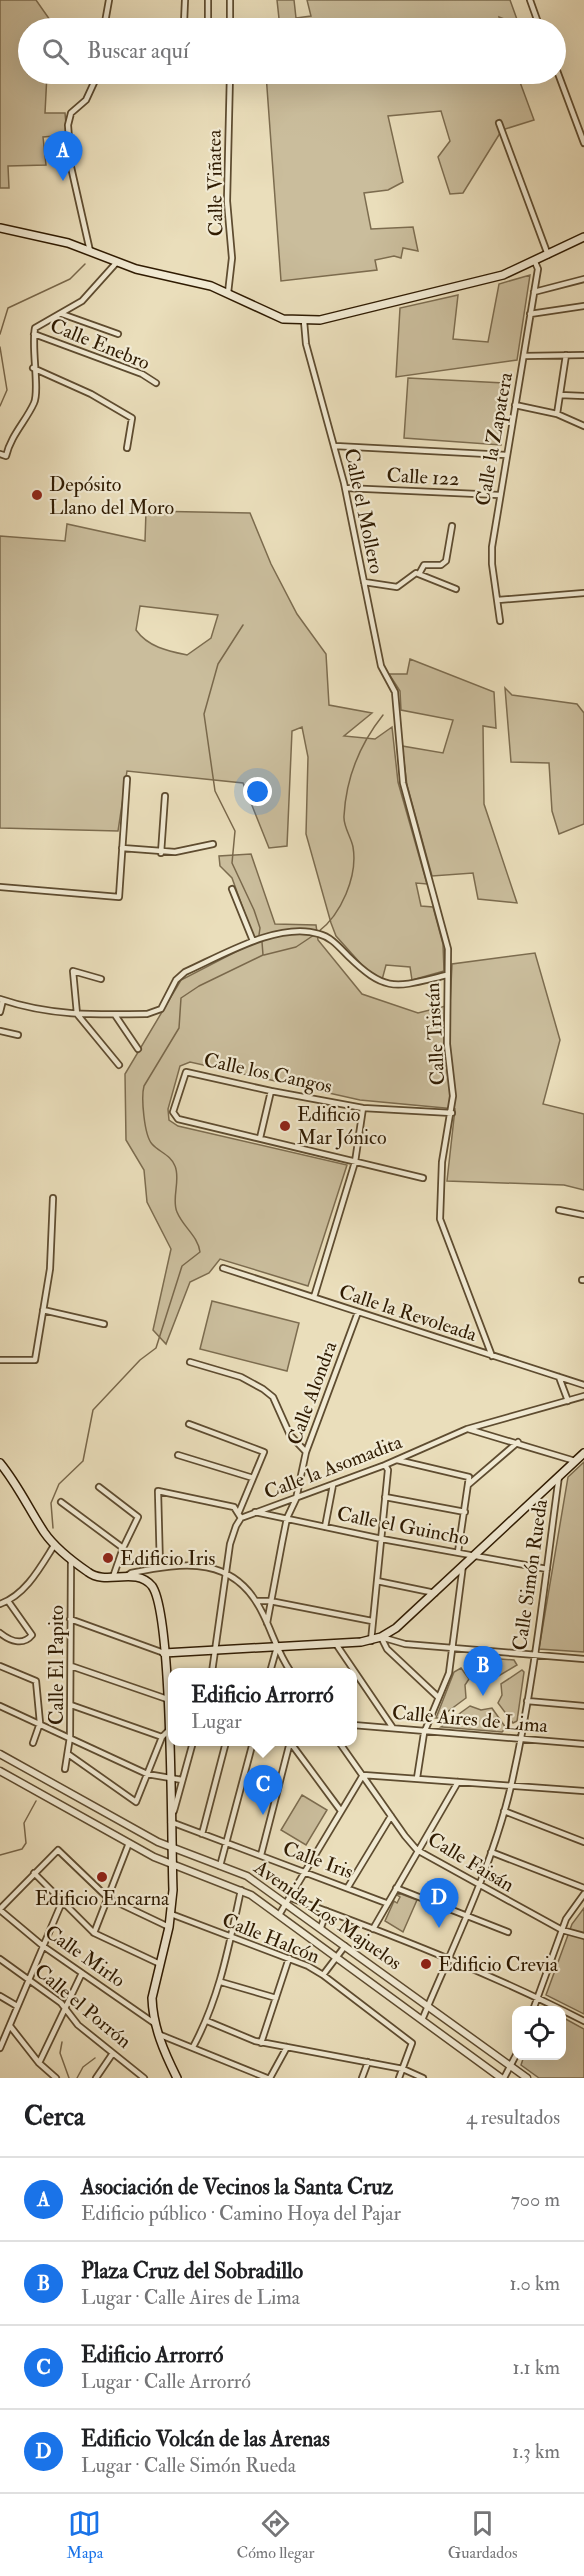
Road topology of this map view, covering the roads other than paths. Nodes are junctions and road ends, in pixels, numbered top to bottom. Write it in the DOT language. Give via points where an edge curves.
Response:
graph roads {
  1 [pos="109,0"];
  2 [pos="185,0"];
  3 [pos="207,0"];
  4 [pos="230,0"];
  5 [pos="530,0"];
  6 [pos="106,18"];
  7 [pos="184,18"];
  8 [pos="208,18"];
  9 [pos="230,18"];
  10 [pos="536,18"];
  11 [pos="93,84"];
  12 [pos="230,84"];
  13 [pos="561,84"];
  14 [pos="500,123"];
  15 [pos="584,143"];
  16 [pos="0,228"];
  17 [pos="584,237"];
  18 [pos="90,250"];
  19 [pos="548,255"];
  20 [pos="117,262"];
  21 [pos="535,262"];
  22 [pos="584,279"];
  23 [pos="534,292"];
  24 [pos="228,293"];
  25 [pos="584,306"];
  26 [pos="62,314"];
  27 [pos="530,314"];
  28 [pos="304,321"];
  29 [pos="34,334"];
  30 [pos="118,334"];
  31 [pos="566,355"];
  32 [pos="584,355"];
  33 [pos="524,356"];
  34 [pos="33,368"];
  35 [pos="156,383"];
  36 [pos="560,395"];
  37 [pos="584,396"];
  38 [pos="515,405"];
  39 [pos="557,414"];
  40 [pos="584,426"];
  41 [pos="335,446"];
  42 [pos="127,448"];
  43 [pos="3,455"];
  44 [pos="506,455"];
  45 [pos="345,488"];
  46 [pos="499,495"];
  47 [pos="452,526"];
  48 [pos="419,574"];
  49 [pos="364,582"];
  50 [pos="456,589"];
  51 [pos="584,593"];
  52 [pos="498,600"];
  53 [pos="500,621"];
  54 [pos="397,706"];
  55 [pos="127,779"];
  56 [pos="165,796"];
  57 [pos="213,844"];
  58 [pos="122,849"];
  59 [pos="161,853"];
  60 [pos="0,888"];
  61 [pos="232,889"];
  62 [pos="253,941"];
  63 [pos="447,975"];
  64 [pos="101,979"];
  65 [pos="2,999"];
  66 [pos="0,1012"];
  67 [pos="77,1014"];
  68 [pos="115,1015"];
  69 [pos="0,1031"];
  70 [pos="18,1035"];
  71 [pos="138,1049"];
  72 [pos="119,1065"];
  73 [pos="271,1091"];
  74 [pos="363,1108"];
  75 [pos="452,1113"];
  76 [pos="260,1138"];
  77 [pos="356,1162"];
  78 [pos="423,1178"];
  79 [pos="53,1198"];
  80 [pos="559,1210"];
  81 [pos="584,1215"];
  82 [pos="223,1268"];
  83 [pos="314,1297"];
  84 [pos="43,1310"];
  85 [pos="358,1312"];
  86 [pos="104,1324"];
  87 [pos="492,1356"];
  88 [pos="0,1360"];
  89 [pos="190,1362"];
  90 [pos="559,1377"];
  91 [pos="584,1385"];
  92 [pos="584,1396"];
  93 [pos="568,1401"];
  94 [pos="189,1424"];
  95 [pos="467,1429"];
  96 [pos="518,1442"];
  97 [pos="306,1452"];
  98 [pos="584,1453"];
  99 [pos="178,1455"];
  100 [pos="396,1460"];
  101 [pos="575,1461"];
  102 [pos="0,1463"];
  103 [pos="385,1465"];
  104 [pos="560,1476"];
  105 [pos="254,1478"];
  106 [pos="333,1485"];
  107 [pos="468,1485"];
  108 [pos="99,1487"];
  109 [pos="385,1497"];
  110 [pos="296,1499"];
  111 [pos="61,1502"];
  112 [pos="239,1512"];
  113 [pos="255,1512"];
  114 [pos="465,1512"];
  115 [pos="241,1518"];
  116 [pos="288,1518"];
  117 [pos="325,1527"];
  118 [pos="382,1539"];
  119 [pos="55,1544"];
  120 [pos="123,1548"];
  121 [pos="458,1552"];
  122 [pos="474,1555"];
  123 [pos="71,1560"];
  124 [pos="463,1565"];
  125 [pos="160,1567"];
  126 [pos="547,1569"];
  127 [pos="226,1571"];
  128 [pos="127,1576"];
  129 [pos="113,1577"];
  130 [pos="377,1581"];
  131 [pos="435,1593"];
  132 [pos="8,1601"];
  133 [pos="256,1601"];
  134 [pos="270,1601"];
  135 [pos="0,1604"];
  136 [pos="70,1619"];
  137 [pos="372,1621"];
  138 [pos="267,1623"];
  139 [pos="0,1633"];
  140 [pos="381,1637"];
  141 [pos="370,1641"];
  142 [pos="336,1644"];
  143 [pos="277,1647"];
  144 [pos="453,1649"];
  145 [pos="217,1650"];
  146 [pos="164,1653"];
  147 [pos="534,1655"];
  148 [pos="584,1659"];
  149 [pos="0,1666"];
  150 [pos="71,1666"];
  151 [pos="213,1668"];
  152 [pos="271,1668"];
  153 [pos="289,1668"];
  154 [pos="352,1668"];
  155 [pos="357,1675"];
  156 [pos="438,1697"];
  157 [pos="167,1699"];
  158 [pos="527,1701"];
  159 [pos="71,1705"];
  160 [pos="0,1706"];
  161 [pos="584,1706"];
  162 [pos="40,1723"];
  163 [pos="357,1725"];
  164 [pos="393,1728"];
  165 [pos="168,1731"];
  166 [pos="424,1733"];
  167 [pos="70,1737"];
  168 [pos="162,1737"];
  169 [pos="519,1738"];
  170 [pos="33,1743"];
  171 [pos="584,1744"];
  172 [pos="168,1746"];
  173 [pos="192,1746"];
  174 [pos="225,1746"];
  175 [pos="252,1746"];
  176 [pos="289,1746"];
  177 [pos="293,1746"];
  178 [pos="342,1746"];
  179 [pos="0,1754"];
  180 [pos="68,1754"];
  181 [pos="65,1769"];
  182 [pos="0,1771"];
  183 [pos="147,1774"];
  184 [pos="363,1775"];
  185 [pos="169,1778"];
  186 [pos="417,1778"];
  187 [pos="182,1780"];
  188 [pos="458,1782"];
  189 [pos="511,1786"];
  190 [pos="584,1791"];
  191 [pos="341,1811"];
  192 [pos="504,1811"];
  193 [pos="391,1816"];
  194 [pos="171,1822"];
  195 [pos="202,1834"];
  196 [pos="584,1842"];
  197 [pos="129,1843"];
  198 [pos="227,1844"];
  199 [pos="172,1848"];
  200 [pos="417,1850"];
  201 [pos="491,1852"];
  202 [pos="261,1855"];
  203 [pos="172,1866"];
  204 [pos="220,1866"];
  205 [pos="305,1871"];
  206 [pos="34,1873"];
  207 [pos="479,1884"];
  208 [pos="348,1887"];
  209 [pos="396,1888"];
  210 [pos="584,1888"];
  211 [pos="241,1890"];
  212 [pos="584,1894"];
  213 [pos="108,1898"];
  214 [pos="289,1901"];
  215 [pos="62,1902"];
  216 [pos="386,1903"];
  217 [pos="0,1910"];
  218 [pos="327,1911"];
  219 [pos="171,1914"];
  220 [pos="279,1915"];
  221 [pos="465,1915"];
  222 [pos="321,1927"];
  223 [pos="169,1928"];
  224 [pos="373,1929"];
  225 [pos="562,1930"];
  226 [pos="508,1932"];
  227 [pos="94,1933"];
  228 [pos="584,1936"];
  229 [pos="231,1937"];
  230 [pos="43,1946"];
  231 [pos="345,1946"];
  232 [pos="336,1957"];
  233 [pos="289,1958"];
  234 [pos="0,1959"];
  235 [pos="447,1959"];
  236 [pos="160,1964"];
  237 [pos="82,1973"];
  238 [pos="323,1975"];
  239 [pos="29,1979"];
  240 [pos="221,1982"];
  241 [pos="0,1996"];
  242 [pos="537,1997"];
  243 [pos="276,1998"];
  244 [pos="17,2006"];
  245 [pos="428,2006"];
  246 [pos="534,2006"];
  247 [pos="65,2008"];
  248 [pos="422,2020"];
  249 [pos="207,2021"];
  250 [pos="584,2021"];
  251 [pos="154,2023"];
  252 [pos="10,2026"];
  253 [pos="158,2034"];
  254 [pos="261,2043"];
  255 [pos="193,2047"];
  256 [pos="0,2048"];
  257 [pos="287,2048"];
  258 [pos="113,2053"];
  259 [pos="514,2060"];
  260 [pos="368,2062"];
  261 [pos="39,2063"];
  262 [pos="512,2067"];
  263 [pos="403,2069"];
  264 [pos="174,2076"];
  265 [pos="56,2078"];
  266 [pos="96,2078"];
  267 [pos="144,2078"];
  268 [pos="269,2078"];
  269 [pos="362,2078"];
  270 [pos="399,2078"];
  271 [pos="423,2078"];
  272 [pos="503,2078"];
  273 [pos="527,2078"];
  1 -- 6 [label="street"];
  2 -- 7 [label="street"];
  3 -- 8 [label="street"];
  4 -- 9 [label="street"];
  5 -- 10 [label="street"];
  11 -- 18 [label="street" via="86,100 71,113 69,125 71,167"];
  12 -- 24 [label="street, Calle Viñatea" via="227,201 232,258"];
  13 -- 15 [label="street"];
  14 -- 19 [label="street"];
  16 -- 18 [label="main road"];
  17 -- 19 [label="main road"];
  18 -- 20 [label="main road"];
  19 -- 21 [label="main road"];
  20 -- 24 [label="main road"];
  20 -- 26 [label="street" via="86,298"];
  21 -- 23 [label="street, Calle la Zapatera"];
  21 -- 28 [label="main road" via="503,275"];
  22 -- 23 [label="street"];
  23 -- 27 [label="street, Calle la Zapatera"];
  24 -- 28 [label="main road" via="269,314"];
  25 -- 27 [label="street"];
  26 -- 29 [label="street" via="40,324"];
  26 -- 30 [label="street"];
  27 -- 33 [label="street, Calle la Zapatera"];
  28 -- 41 [label="street, Calle el Mollero" via="306,344"];
  29 -- 34 [label="street"];
  29 -- 35 [label="street, Calle Enebro" via="142,374"];
  31 -- 32 [label="street"];
  31 -- 33 [label="street"];
  31 -- 36 [label="street"];
  33 -- 38 [label="street, Calle la Zapatera"];
  34 -- 42 [label="street" via="132,418"];
  34 -- 43 [label="street" via="35,401"];
  36 -- 37 [label="street"];
  36 -- 39 [label="street"];
  38 -- 39 [label="street"];
  38 -- 44 [label="street, Calle la Zapatera"];
  39 -- 40 [label="street"];
  41 -- 44 [label="street"];
  41 -- 45 [label="street, Calle el Mollero"];
  44 -- 46 [label="street, Calle la Zapatera"];
  45 -- 46 [label="street, Calle 122"];
  45 -- 49 [label="street, Calle el Mollero"];
  46 -- 52 [label="street, Calle la Zapatera" via="492,564"];
  47 -- 48 [label="street" via="446,561 441,565 424,565"];
  48 -- 49 [label="street" via="398,587"];
  48 -- 50 [label="street"];
  49 -- 54 [label="street, Calle el Mollero" via="381,666 395,692"];
  51 -- 52 [label="street"];
  52 -- 53 [label="street, Calle la Zapatera"];
  54 -- 63 [label="street, Calle Tristán" via="403,783 448,949"];
  55 -- 58 [label="street"];
  56 -- 59 [label="street"];
  57 -- 59 [label="street"];
  58 -- 59 [label="street"];
  58 -- 60 [label="street" via="119,897"];
  61 -- 62 [label="street"];
  62 -- 63 [label="street" via="274,932 317,933 331,939 370,978 381,983 408,984"];
  62 -- 68 [label="street" via="185,972 160,1009 147,1014"];
  63 -- 75 [label="street, Calle Tristán" via="446,1036"];
  64 -- 67 [label="street" via="73,971"];
  65 -- 66 [label="street"];
  65 -- 67 [label="street" via="48,1012"];
  67 -- 68 [label="street"];
  67 -- 72 [label="street"];
  68 -- 71 [label="street"];
  69 -- 70 [label="street"];
  73 -- 74 [label="street, Calle los Cangos"];
  73 -- 76 [label="street"];
  73 -- 76 [label="street, Calle los Cangos" via="186,1072 173,1112 178,1119"];
  74 -- 75 [label="street, Calle los Cangos"];
  74 -- 77 [label="street"];
  75 -- 87 [label="street, Calle Tristán" via="442,1162 440,1219"];
  76 -- 77 [label="street"];
  77 -- 78 [label="street"];
  77 -- 83 [label="street"];
  79 -- 84 [label="street" via="50,1269"];
  80 -- 81 [label="street"];
  82 -- 83 [label="street, Calle la Revoleada"];
  83 -- 85 [label="street, Calle la Revoleada"];
  84 -- 86 [label="street"];
  84 -- 88 [label="street" via="35,1360"];
  85 -- 87 [label="street, Calle la Revoleada"];
  85 -- 97 [label="street, Calle Alondra"];
  87 -- 90 [label="street, Calle la Revoleada"];
  89 -- 97 [label="street" via="241,1377 263,1389 273,1397 290,1435"];
  90 -- 91 [label="street, Calle la Revoleada"];
  90 -- 93 [label="street"];
  92 -- 93 [label="street, Calle la Asomadita"];
  93 -- 95 [label="street, Calle la Asomadita"];
  94 -- 105 [label="street" via="264,1452"];
  95 -- 96 [label="street"];
  95 -- 100 [label="street, Calle la Asomadita"];
  96 -- 101 [label="street"];
  96 -- 107 [label="street"];
  97 -- 110 [label="street, Calle Alondra"];
  98 -- 101 [label="main road"];
  99 -- 105 [label="street"];
  100 -- 103 [label="street, Calle la Asomadita"];
  100 -- 107 [label="street" via="469,1477"];
  101 -- 104 [label="main road"];
  102 -- 119 [label="main road"];
  103 -- 106 [label="street, Calle la Asomadita"];
  103 -- 109 [label="street"];
  104 -- 122 [label="main road"];
  104 -- 126 [label="street, Calle Simón Rueda"];
  105 -- 112 [label="street"];
  106 -- 110 [label="street, Calle la Asomadita"];
  106 -- 117 [label="street"];
  107 -- 114 [label="street"];
  108 -- 120 [label="street" via="138,1517"];
  109 -- 114 [label="street"];
  109 -- 118 [label="street"];
  110 -- 113 [label="street, Calle la Asomadita"];
  110 -- 116 [label="street, Calle Alondra"];
  111 -- 120 [label="street"];
  112 -- 115 [label="street"];
  112 -- 125 [label="street" via="234,1507 158,1491"];
  113 -- 115 [label="street, Calle la Asomadita"];
  113 -- 116 [label="street, Calle el Guincho"];
  114 -- 121 [label="street"];
  115 -- 127 [label="street" via="233,1534"];
  116 -- 117 [label="street, Calle el Guincho"];
  116 -- 134 [label="street, Calle Alondra"];
  117 -- 118 [label="street, Calle el Guincho"];
  118 -- 121 [label="street, Calle el Guincho"];
  118 -- 130 [label="street"];
  119 -- 123 [label="main road"];
  119 -- 132 [label="street" via="34,1575"];
  120 -- 129 [label="street"];
  121 -- 122 [label="street, Calle el Guincho"];
  122 -- 124 [label="main road"];
  122 -- 126 [label="street, Calle el Guincho"];
  123 -- 129 [label="main road" via="94,1576"];
  123 -- 136 [label="street, Calle El Papito"];
  124 -- 131 [label="main road"];
  124 -- 144 [label="street"];
  125 -- 127 [label="street" via="188,1565"];
  125 -- 128 [label="street"];
  126 -- 147 [label="street, Calle Simón Rueda"];
  127 -- 133 [label="street"];
  127 -- 145 [label="street"];
  128 -- 129 [label="main road"];
  128 -- 146 [label="main road" via="146,1581 154,1589"];
  130 -- 131 [label="street"];
  130 -- 137 [label="street"];
  131 -- 140 [label="main road"];
  132 -- 135 [label="street"];
  132 -- 139 [label="street" via="32,1635 19,1642"];
  133 -- 134 [label="street"];
  133 -- 138 [label="street"];
  134 -- 137 [label="street"];
  134 -- 138 [label="street, Calle Alondra"];
  136 -- 146 [label="street"];
  136 -- 150 [label="street, Calle El Papito"];
  137 -- 141 [label="street"];
  138 -- 143 [label="street"];
  140 -- 141 [label="main road"];
  140 -- 144 [label="street"];
  140 -- 156 [label="street" via="387,1649"];
  141 -- 142 [label="main road"];
  142 -- 143 [label="main road"];
  142 -- 154 [label="street"];
  143 -- 145 [label="main road"];
  143 -- 152 [label="street"];
  143 -- 153 [label="street"];
  144 -- 147 [label="street"];
  144 -- 156 [label="street" via="449,1673"];
  145 -- 146 [label="main road"];
  145 -- 151 [label="street"];
  146 -- 157 [label="main road"];
  147 -- 148 [label="street"];
  147 -- 158 [label="street, Calle Simón Rueda"];
  149 -- 162 [label="street" via="36,1681"];
  150 -- 157 [label="street"];
  150 -- 159 [label="street, Calle El Papito"];
  155 -- 164 [label="street"];
  156 -- 166 [label="street"];
  157 -- 165 [label="main road"];
  158 -- 161 [label="street"];
  158 -- 169 [label="street, Calle Simón Rueda"];
  159 -- 167 [label="street, Calle El Papito"];
  159 -- 168 [label="street"];
  160 -- 162 [label="street"];
  162 -- 167 [label="street"];
  162 -- 170 [label="street"];
  163 -- 164 [label="street, Calle Aires de Lima"];
  164 -- 166 [label="street, Calle Aires de Lima"];
  165 -- 168 [label="street"];
  166 -- 169 [label="street, Calle Aires de Lima"];
  166 -- 186 [label="street"];
  167 -- 180 [label="street, Calle El Papito"];
  167 -- 183 [label="street"];
  168 -- 183 [label="street"];
  169 -- 171 [label="street, Calle Aires de Lima"];
  169 -- 189 [label="street, Calle Simón Rueda"];
  172 -- 185 [label="main road"];
  173 -- 187 [label="street"];
  174 -- 195 [label="street"];
  175 -- 198 [label="street"];
  176 -- 202 [label="street"];
  177 -- 191 [label="street"];
  178 -- 184 [label="street, Calle Faisán"];
  179 -- 199 [label="street, Avenida Los Majuelos"];
  180 -- 181 [label="street, Calle El Papito"];
  180 -- 183 [label="street" via="136,1802"];
  182 -- 197 [label="street, Avenida Los Majuelos"];
  183 -- 185 [label="street"];
  184 -- 186 [label="street"];
  184 -- 191 [label="street"];
  184 -- 193 [label="street, Calle Faisán"];
  185 -- 187 [label="street"];
  185 -- 194 [label="main road"];
  186 -- 188 [label="street"];
  187 -- 194 [label="street"];
  188 -- 189 [label="street"];
  188 -- 200 [label="street"];
  189 -- 190 [label="street"];
  189 -- 192 [label="street, Calle Simón Rueda"];
  191 -- 205 [label="street"];
  192 -- 196 [label="street"];
  192 -- 201 [label="street, Calle Simón Rueda"];
  193 -- 200 [label="street, Calle Faisán"];
  193 -- 208 [label="street"];
  194 -- 195 [label="street, Calle Iris"];
  194 -- 199 [label="main road"];
  195 -- 198 [label="street, Calle Iris"];
  197 -- 203 [label="street, Avenida Los Majuelos"];
  197 -- 213 [label="street"];
  198 -- 202 [label="street, Calle Iris"];
  198 -- 204 [label="street"];
  199 -- 203 [label="main road"];
  199 -- 204 [label="street, Avenida Los Majuelos"];
  200 -- 207 [label="street, Calle Faisán"];
  200 -- 209 [label="street"];
  201 -- 207 [label="street, Calle Simón Rueda"];
  201 -- 210 [label="street"];
  202 -- 205 [label="street, Calle Iris"];
  203 -- 211 [label="street, Avenida Los Majuelos"];
  203 -- 219 [label="main road"];
  204 -- 214 [label="street, Avenida Los Majuelos" via="247,1876"];
  205 -- 208 [label="street, Calle Iris"];
  205 -- 214 [label="street"];
  206 -- 213 [label="street" via="58,1850"];
  206 -- 215 [label="street"];
  206 -- 217 [label="street"];
  207 -- 221 [label="street, Calle Simón Rueda"];
  207 -- 225 [label="street, Calle Faisán"];
  208 -- 216 [label="street, Calle Iris"];
  209 -- 216 [label="street"];
  209 -- 221 [label="street"];
  211 -- 220 [label="street, Avenida Los Majuelos"];
  211 -- 229 [label="street"];
  212 -- 225 [label="street"];
  213 -- 223 [label="street"];
  213 -- 227 [label="street"];
  214 -- 218 [label="street"];
  214 -- 220 [label="street"];
  214 -- 222 [label="street, Avenida Los Majuelos"];
  215 -- 227 [label="street"];
  215 -- 230 [label="street"];
  216 -- 224 [label="street"];
  217 -- 230 [label="street, Calle Mirlo"];
  218 -- 222 [label="street"];
  218 -- 224 [label="street"];
  219 -- 223 [label="main road"];
  219 -- 229 [label="street, Calle Halcón"];
  220 -- 232 [label="street, Avenida Los Majuelos"];
  221 -- 226 [label="street"];
  221 -- 235 [label="street, Calle Simón Rueda"];
  222 -- 231 [label="street, Avenida Los Majuelos"];
  223 -- 236 [label="main road"];
  224 -- 235 [label="street"];
  225 -- 228 [label="street, Calle Faisán"];
  225 -- 242 [label="street"];
  227 -- 236 [label="street"];
  229 -- 233 [label="street, Calle Halcón"];
  229 -- 240 [label="street"];
  230 -- 237 [label="street, Calle Mirlo"];
  230 -- 239 [label="street"];
  231 -- 232 [label="street"];
  231 -- 245 [label="street, Avenida Los Majuelos"];
  232 -- 238 [label="street"];
  232 -- 248 [label="street, Avenida Los Majuelos"];
  233 -- 238 [label="street, Calle Halcón"];
  233 -- 243 [label="street"];
  234 -- 239 [label="street, Calle el Porrón"];
  235 -- 242 [label="street"];
  235 -- 245 [label="street, Calle Simón Rueda"];
  236 -- 251 [label="main road" via="152,1998"];
  237 -- 247 [label="street"];
  237 -- 251 [label="street, Calle Mirlo"];
  238 -- 263 [label="street, Calle Halcón" via="412,2043"];
  239 -- 244 [label="street"];
  239 -- 247 [label="street, Calle el Porrón"];
  240 -- 243 [label="street"];
  240 -- 249 [label="street"];
  241 -- 244 [label="street"];
  242 -- 246 [label="street"];
  242 -- 250 [label="street"];
  243 -- 254 [label="street"];
  244 -- 252 [label="street"];
  245 -- 248 [label="street, Calle Simón Rueda"];
  245 -- 262 [label="street, Avenida Los Majuelos"];
  247 -- 258 [label="street, Calle el Porrón" via="78,2025"];
  247 -- 261 [label="street"];
  248 -- 272 [label="street, Avenida Los Majuelos"];
  249 -- 254 [label="street"];
  249 -- 255 [label="street"];
  251 -- 253 [label="main road"];
  252 -- 256 [label="street"];
  252 -- 261 [label="street"];
  253 -- 255 [label="street"];
  253 -- 264 [label="main road"];
  254 -- 257 [label="street"];
  255 -- 268 [label="street"];
  257 -- 260 [label="street"];
  257 -- 268 [label="street"];
  258 -- 266 [label="street"];
  258 -- 267 [label="street, Calle el Porrón"];
  259 -- 262 [label="street"];
  260 -- 263 [label="street"];
  260 -- 269 [label="street"];
  261 -- 265 [label="street"];
  262 -- 272 [label="street"];
  262 -- 273 [label="street, Avenida Los Majuelos"];
  263 -- 270 [label="street"];
  263 -- 271 [label="street"];
}
